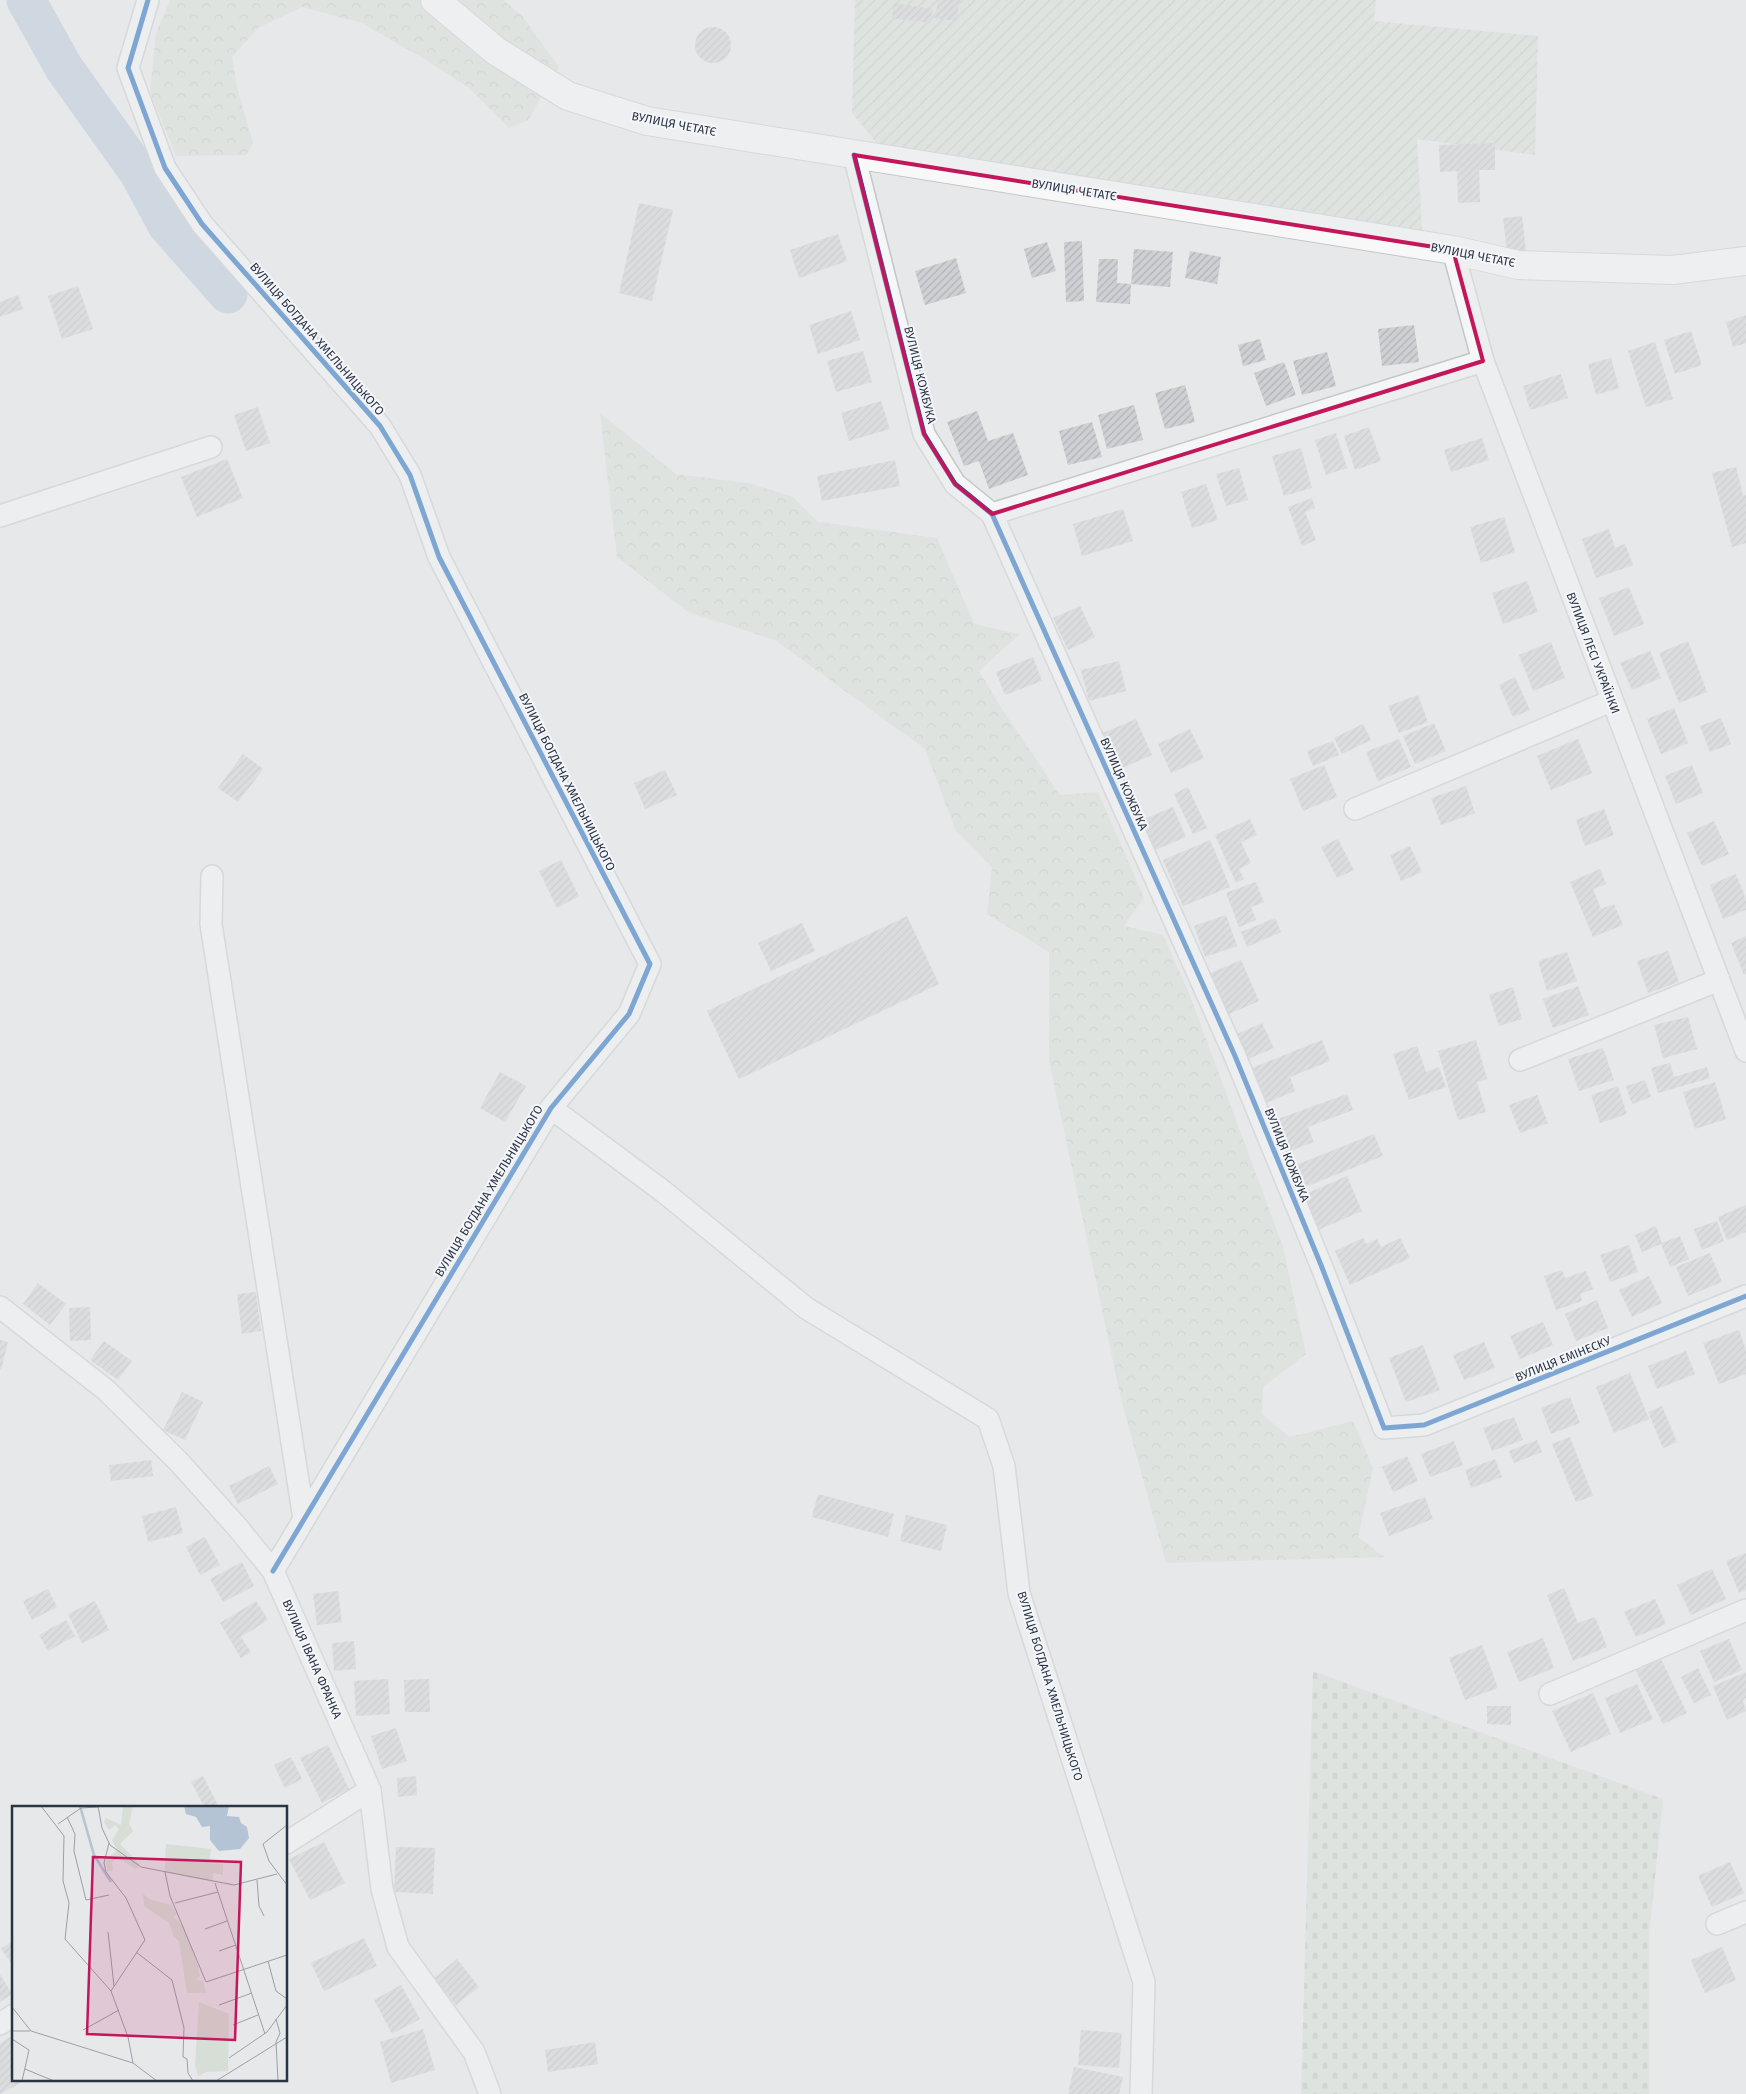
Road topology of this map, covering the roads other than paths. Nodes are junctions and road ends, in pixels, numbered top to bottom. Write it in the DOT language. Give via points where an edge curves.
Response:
graph roads {
  1 [pos="148,0"];
  2 [pos="436,0"];
  3 [pos="854,155"];
  4 [pos="1453,250"];
  5 [pos="1746,261"];
  6 [pos="1483,361"];
  7 [pos="210,447"];
  8 [pos="992,514"];
  9 [pos="0,516"];
  10 [pos="1611,701"];
  11 [pos="1355,809"];
  12 [pos="212,876"];
  13 [pos="1719,980"];
  14 [pos="1746,1051"];
  15 [pos="1520,1060"];
  16 [pos="550,1108"];
  17 [pos="1746,1296"];
  18 [pos="0,1307"];
  19 [pos="1384,1428"];
  20 [pos="304,1519"];
  21 [pos="273,1571"];
  22 [pos="1746,1610"];
  23 [pos="1550,1694"];
  24 [pos="370,1790"];
  25 [pos="288,1842"];
  26 [pos="1746,1912"];
  27 [pos="1717,1924"];
  28 [pos="12,2016"];
  29 [pos="0,2024"];
  30 [pos="490,2094"];
  31 [pos="1141,2094"];
  1 -- 16 [label="street, ВУЛИЦЯ БОГДАНА ХМЕЛЬНИЦЬКОГО" via="128,68 165,168 202,224 380,426 410,475 439,557 650,964 629,1014"];
  2 -- 3 [label="street, ВУЛИЦЯ ЧЕТАТЄ" via="496,51 568,96 647,121"];
  3 -- 4 [label="street, ВУЛИЦЯ ЧЕТАТЄ"];
  3 -- 8 [label="street, ВУЛИЦЯ КОЖБУКА" via="924,434 955,484"];
  4 -- 5 [label="street, ВУЛИЦЯ ЧЕТАТЄ" via="1518,265 1672,270"];
  4 -- 6 [label="street, ВУЛИЦЯ ЛЕСІ УКРАЇНКИ"];
  6 -- 8 [label="street"];
  6 -- 10 [label="street, ВУЛИЦЯ ЛЕСІ УКРАЇНКИ"];
  7 -- 9 [label="street"];
  8 -- 19 [label="street, ВУЛИЦЯ КОЖБУКА" via="1235,1056"];
  10 -- 11 [label="street"];
  10 -- 13 [label="street, ВУЛИЦЯ ЛЕСІ УКРАЇНКИ"];
  12 -- 20 [label="street" via="212,924"];
  13 -- 14 [label="street, ВУЛИЦЯ ЛЕСІ УКРАЇНКИ"];
  13 -- 15 [label="street"];
  16 -- 20 [label="street, ВУЛИЦЯ БОГДАНА ХМЕЛЬНИЦЬКОГО"];
  16 -- 31 [label="street, ВУЛИЦЯ БОГДАНА ХМЕЛЬНИЦЬКОГО" via="664,1192 806,1308 988,1419 1004,1466 1019,1593 1144,1982"];
  17 -- 19 [label="street, ВУЛИЦЯ ЕМІНЕСКУ" via="1424,1426"];
  18 -- 21 [label="street, ВУЛИЦЯ ІВАНА ФРАНКА" via="106,1390 179,1462"];
  20 -- 21 [label="street, ВУЛИЦЯ БОГДАНА ХМЕЛЬНИЦЬКОГО"];
  21 -- 24 [label="street, ВУЛИЦЯ ІВАНА ФРАНКА"];
  22 -- 23 [label="street"];
  24 -- 25 [label="street"];
  24 -- 30 [label="street, ВУЛИЦЯ ІВАНА ФРАНКА" via="382,1889 398,1947 474,2052"];
  26 -- 27 [label="street"];
  28 -- 29 [label="street"];
}
